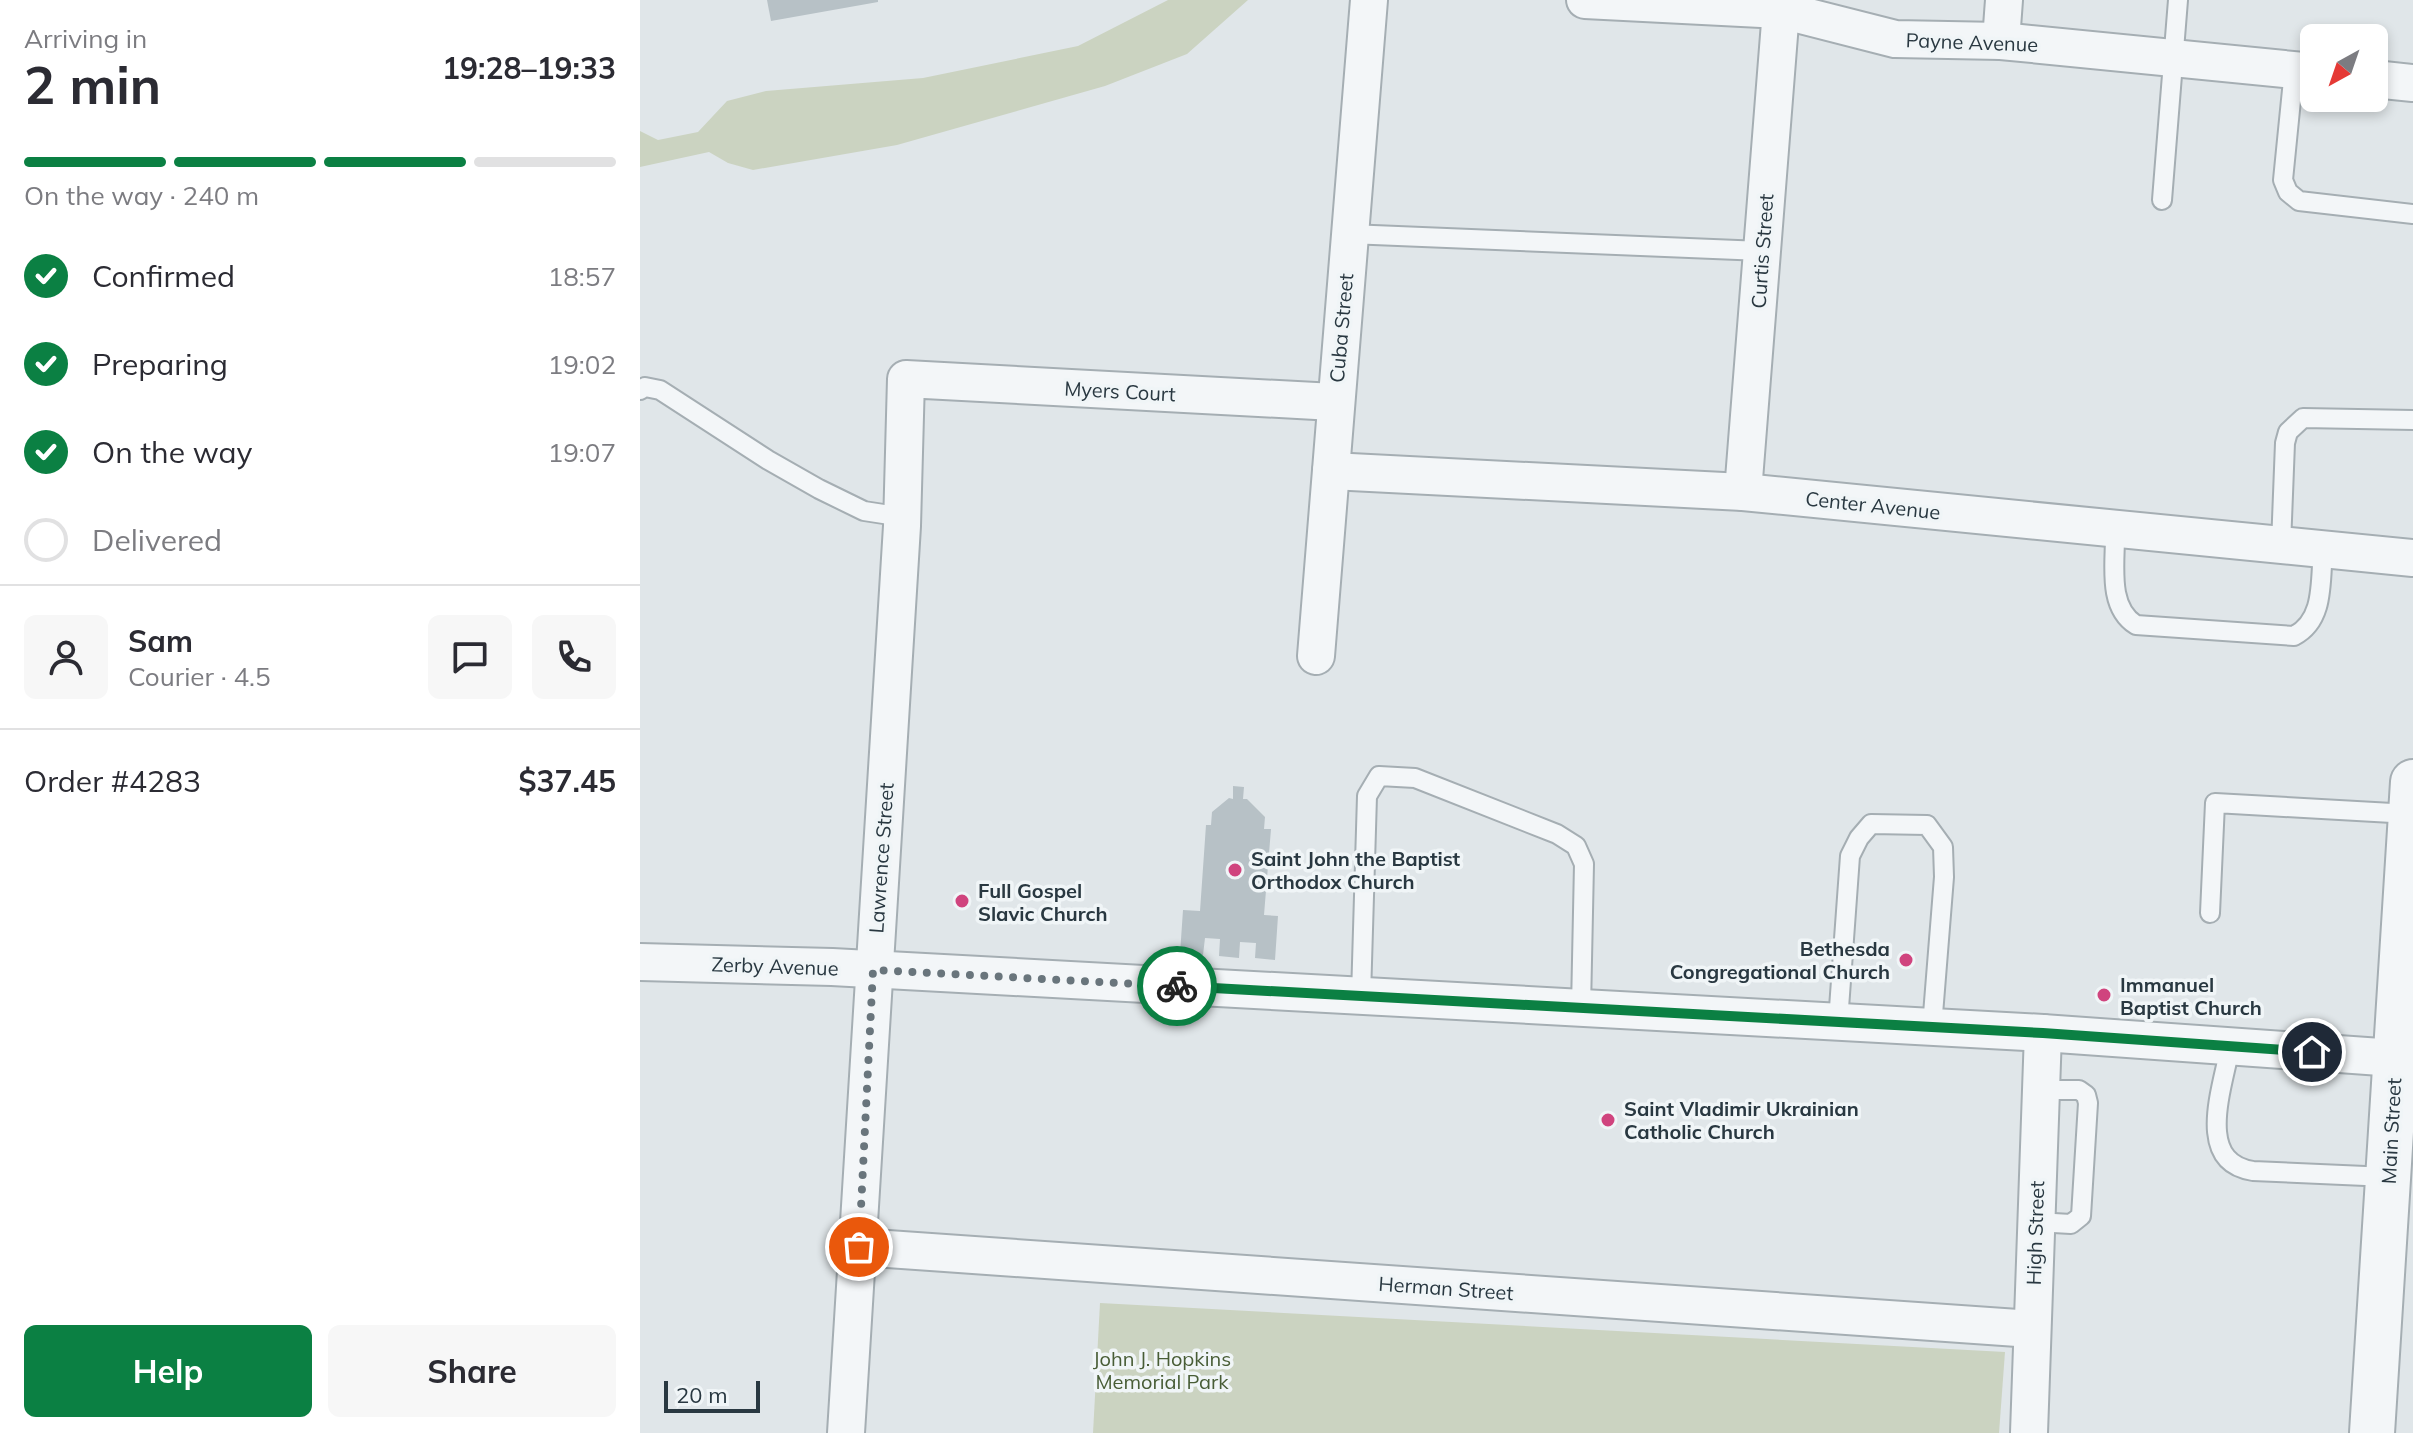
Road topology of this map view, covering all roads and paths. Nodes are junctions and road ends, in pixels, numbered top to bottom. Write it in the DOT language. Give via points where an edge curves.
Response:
graph roads {
  1 [pos="1369,0"];
  2 [pos="1585,0"];
  3 [pos="2004,0"];
  4 [pos="2178,0"];
  5 [pos="1781,10"];
  6 [pos="2001,41"];
  7 [pos="2172,57"];
  8 [pos="2300,71"];
  9 [pos="2388,80"];
  10 [pos="2413,83"];
  11 [pos="2300,92"];
  12 [pos="2162,200"];
  13 [pos="2413,214"];
  14 [pos="1349,234"];
  15 [pos="1762,251"];
  16 [pos="906,379"];
  17 [pos="640,390"];
  18 [pos="1334,402"];
  19 [pos="2413,420"];
  20 [pos="1331,471"];
  21 [pos="1743,492"];
  22 [pos="903,517"];
  23 [pos="2115,529"];
  24 [pos="2281,545"];
  25 [pos="2323,549"];
  26 [pos="2413,558"];
  27 [pos="1316,656"];
  28 [pos="2411,798"];
  29 [pos="2210,913"];
  30 [pos="640,962"];
  31 [pos="873,970"];
  32 [pos="1361,996"];
  33 [pos="1581,1008"];
  34 [pos="1838,1022"];
  35 [pos="1932,1027"];
  36 [pos="2043,1033"];
  37 [pos="2230,1047"];
  38 [pos="2395,1058"];
  39 [pos="2041,1090"];
  40 [pos="2403,1111"];
  41 [pos="2388,1177"];
  42 [pos="2036,1222"];
  43 [pos="859,1247"];
  44 [pos="2032,1329"];
  45 [pos="846,1433"];
  46 [pos="2029,1433"];
  47 [pos="2372,1433"];
  1 -- 14 [label="street, Cuba Street"];
  2 -- 5 [label="street, Payne Avenue"];
  3 -- 6 [label="street"];
  4 -- 7 [label="lane"];
  5 -- 6 [label="street, Payne Avenue" via="1895,39"];
  5 -- 15 [label="street, Curtis Street"];
  6 -- 7 [label="street, Payne Avenue"];
  7 -- 8 [label="street, Payne Avenue"];
  7 -- 12 [label="lane"];
  9 -- 10 [label="street"];
  11 -- 13 [label="lane" via="2283,180 2288,192 2299,201"];
  14 -- 15 [label="lane"];
  14 -- 18 [label="street, Cuba Street"];
  15 -- 21 [label="street, Curtis Street"];
  16 -- 18 [label="street, Myers Court"];
  16 -- 22 [label="street, Lawrence Street"];
  17 -- 22 [label="lane" via="660,390 768,460 864,511"];
  18 -- 20 [label="street, Cuba Street"];
  19 -- 24 [label="lane" via="2303,418 2295,423 2285,443"];
  20 -- 21 [label="street, Center Avenue"];
  20 -- 27 [label="street, Cuba Street"];
  21 -- 23 [label="street, Center Avenue"];
  22 -- 31 [label="street, Lawrence Street"];
  23 -- 24 [label="street, Center Avenue"];
  23 -- 25 [label="lane" via="2116,602 2136,625 2294,636 2315,618"];
  24 -- 25 [label="street, Center Avenue"];
  25 -- 26 [label="street, Center Avenue"];
  28 -- 29 [label="lane" via="2215,803"];
  28 -- 38 [label="street, Main Street"];
  30 -- 31 [label="street, Zerby Avenue"];
  31 -- 32 [label="street, Zerby Avenue"];
  31 -- 43 [label="street, Lawrence Street"];
  32 -- 33 [label="street, Zerby Avenue"];
  32 -- 33 [label="lane" via="1367,796 1379,776 1415,778 1576,846 1584,864"];
  33 -- 34 [label="street, Zerby Avenue"];
  34 -- 35 [label="street, Zerby Avenue"];
  34 -- 35 [label="lane" via="1850,856 1871,824 1927,825 1943,847 1944,877"];
  35 -- 36 [label="street, Zerby Avenue"];
  36 -- 37 [label="street, Zerby Avenue"];
  36 -- 39 [label="street, High Street"];
  37 -- 38 [label="street, Zerby Avenue"];
  37 -- 41 [label="lane" via="2216,1128 2227,1161 2253,1171"];
  38 -- 40 [label="street, Main Street"];
  39 -- 42 [label="street, High Street"];
  39 -- 42 [label="lane" via="2079,1090 2088,1103 2081,1216 2071,1224"];
  40 -- 41 [label="street, Main Street"];
  41 -- 47 [label="street, Main Street"];
  42 -- 44 [label="street, High Street"];
  43 -- 44 [label="street, Herman Street"];
  43 -- 45 [label="street, Lawrence Street"];
  44 -- 46 [label="street, High Street"];
}
